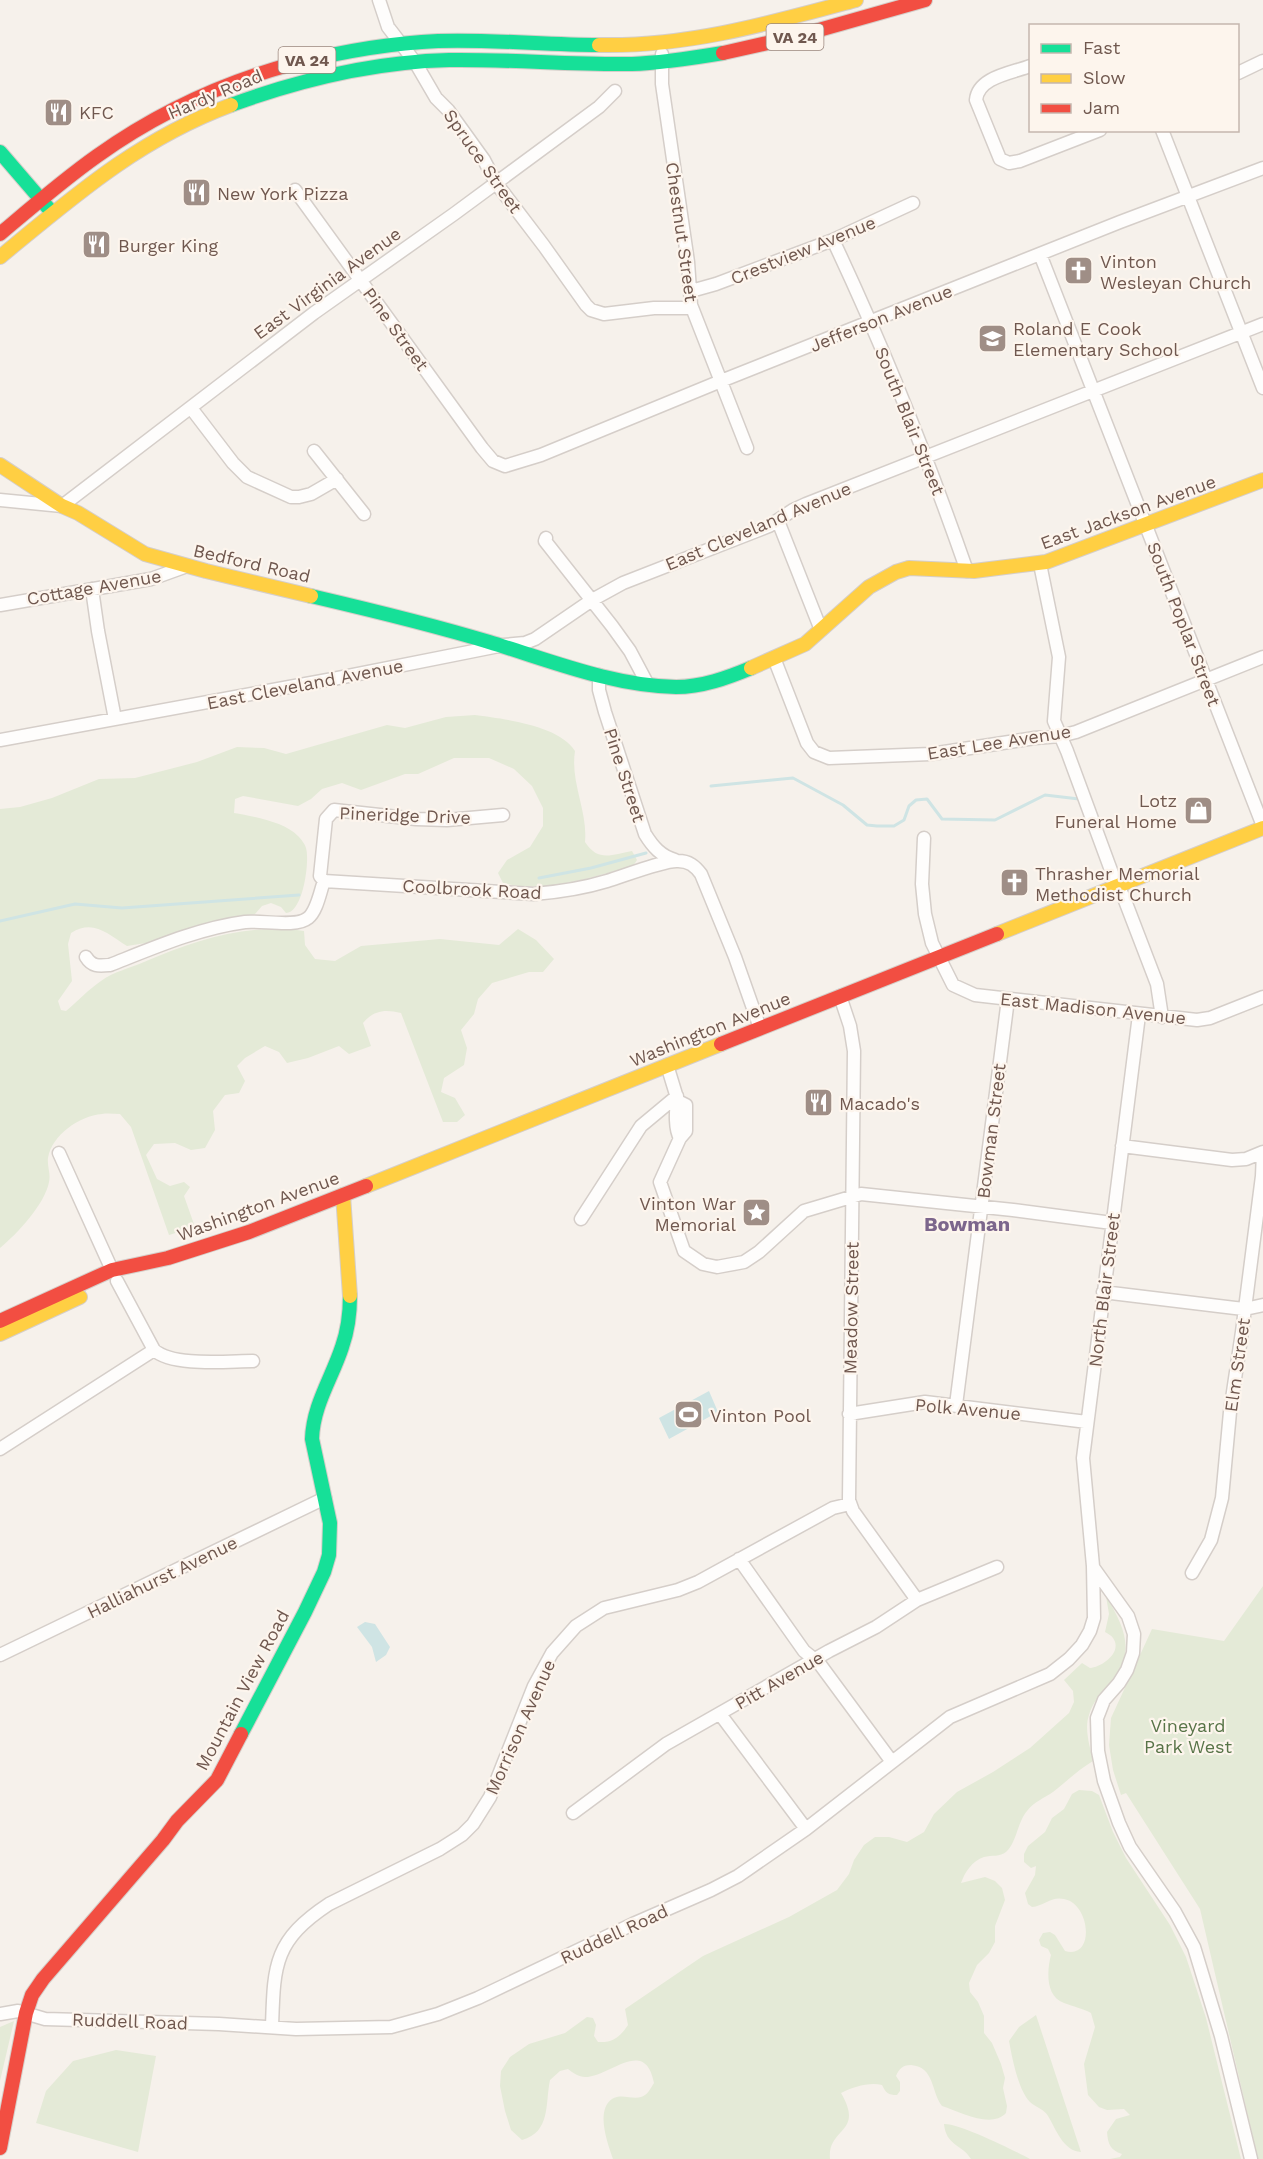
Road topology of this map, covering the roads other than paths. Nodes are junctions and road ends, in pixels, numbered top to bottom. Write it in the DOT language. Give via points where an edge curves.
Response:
graph roads {
  1 [pos="380,0"];
  2 [pos="856,0"];
  3 [pos="926,0"];
  4 [pos="662,43"];
  5 [pos="400,44"];
  6 [pos="1263,61"];
  7 [pos="415,62"];
  8 [pos="661,62"];
  9 [pos="1029,66"];
  10 [pos="1239,73"];
  11 [pos="615,91"];
  12 [pos="1095,132"];
  13 [pos="1163,132"];
  14 [pos="0,152"];
  15 [pos="1263,168"];
  16 [pos="496,183"];
  17 [pos="295,190"];
  18 [pos="1188,196"];
  19 [pos="42,200"];
  20 [pos="913,203"];
  21 [pos="53,214"];
  22 [pos="0,234"];
  23 [pos="833,240"];
  24 [pos="1040,254"];
  25 [pos="0,257"];
  26 [pos="360,280"];
  27 [pos="691,291"];
  28 [pos="692,308"];
  29 [pos="871,323"];
  30 [pos="1263,324"];
  31 [pos="1242,332"];
  32 [pos="721,381"];
  33 [pos="1263,388"];
  34 [pos="1093,390"];
  35 [pos="191,408"];
  36 [pos="747,448"];
  37 [pos="314,451"];
  38 [pos="925,457"];
  39 [pos="0,465"];
  40 [pos="499,465"];
  41 [pos="337,479"];
  42 [pos="1263,480"];
  43 [pos="0,500"];
  44 [pos="62,506"];
  45 [pos="364,514"];
  46 [pos="778,521"];
  47 [pos="1147,525"];
  48 [pos="546,538"];
  49 [pos="1040,564"];
  50 [pos="187,566"];
  51 [pos="968,571"];
  52 [pos="92,589"];
  53 [pos="592,600"];
  54 [pos="0,605"];
  55 [pos="821,630"];
  56 [pos="504,645"];
  57 [pos="1263,657"];
  58 [pos="774,658"];
  59 [pos="599,675"];
  60 [pos="1205,679"];
  61 [pos="647,683"];
  62 [pos="115,719"];
  63 [pos="1060,736"];
  64 [pos="0,740"];
  65 [pos="503,815"];
  66 [pos="1263,827"];
  67 [pos="924,838"];
  68 [pos="675,860"];
  69 [pos="324,881"];
  70 [pos="1118,885"];
  71 [pos="940,956"];
  72 [pos="86,957"];
  73 [pos="840,996"];
  74 [pos="1263,997"];
  75 [pos="1008,999"];
  76 [pos="1139,1015"];
  77 [pos="1162,1017"];
  78 [pos="760,1028"];
  79 [pos="667,1065"];
  80 [pos="677,1098"];
  81 [pos="1122,1146"];
  82 [pos="1263,1152"];
  83 [pos="59,1153"];
  84 [pos="343,1195"];
  85 [pos="853,1197"];
  86 [pos="982,1207"];
  87 [pos="581,1219"];
  88 [pos="1112,1223"];
  89 [pos="115,1276"];
  90 [pos="1103,1292"];
  91 [pos="1263,1305"];
  92 [pos="1245,1309"];
  93 [pos="0,1321"];
  94 [pos="0,1334"];
  95 [pos="154,1350"];
  96 [pos="253,1361"];
  97 [pos="956,1406"];
  98 [pos="849,1414"];
  99 [pos="1087,1422"];
  100 [pos="0,1449"];
  101 [pos="325,1498"];
  102 [pos="850,1504"];
  103 [pos="739,1559"];
  104 [pos="1093,1566"];
  105 [pos="997,1567"];
  106 [pos="1192,1573"];
  107 [pos="917,1600"];
  108 [pos="0,1655"];
  109 [pos="815,1659"];
  110 [pos="720,1714"];
  111 [pos="892,1762"];
  112 [pos="573,1813"];
  113 [pos="806,1829"];
  114 [pos="26,2013"];
  115 [pos="0,2014"];
  116 [pos="272,2027"];
  117 [pos="0,2148"];
  118 [pos="1251,2159"];
  1 -- 5 [label="street, Spruce Street" via="388,27"];
  2 -- 4 [label="main road, VA 24" via="745,31"];
  3 -- 8 [label="main road, VA 24" via="756,47"];
  4 -- 5 [label="main road, Hardy Road / VA 24"];
  4 -- 8 [label="street, Chestnut Street"];
  5 -- 7 [label="street, Spruce Street"];
  5 -- 19 [label="main road, Hardy Road / VA 24" via="315,58 235,82 136,130 83,165"];
  6 -- 10 [label="street"];
  7 -- 8 [label="main road, Hardy Road / VA 24"];
  7 -- 16 [label="street, Spruce Street"];
  7 -- 21 [label="main road, Hardy Road / VA 24" via="333,73 227,105 128,157"];
  8 -- 27 [label="street, Chestnut Street"];
  9 -- 12 [label="street" via="985,83 978,90 976,100 1000,159 1009,163 1020,161"];
  11 -- 16 [label="street, East Virginia Avenue"];
  13 -- 18 [label="street"];
  14 -- 19 [label="main road"];
  15 -- 18 [label="street, Jefferson Avenue"];
  16 -- 26 [label="street, East Virginia Avenue"];
  16 -- 28 [label="street, Spruce Street" via="586,305 599,313"];
  17 -- 26 [label="street, Pine Street"];
  18 -- 24 [label="street, Jefferson Avenue"];
  18 -- 31 [label="street"];
  19 -- 21 [label="main road"];
  19 -- 22 [label="main road, Hardy Road / VA 24"];
  20 -- 23 [label="street, Crestview Avenue"];
  21 -- 25 [label="main road, Hardy Road / VA 24"];
  23 -- 27 [label="street, Crestview Avenue"];
  23 -- 29 [label="street, South Blair Street"];
  24 -- 29 [label="street, Jefferson Avenue"];
  24 -- 34 [label="street, South Poplar Street"];
  26 -- 35 [label="street, East Virginia Avenue"];
  26 -- 40 [label="street, Pine Street" via="482,448"];
  27 -- 28 [label="street, Chestnut Street"];
  28 -- 32 [label="street, Chestnut Street"];
  29 -- 32 [label="street, Jefferson Avenue"];
  29 -- 38 [label="street, South Blair Street"];
  30 -- 31 [label="street, East Cleveland Avenue"];
  31 -- 33 [label="street"];
  31 -- 34 [label="street, East Cleveland Avenue"];
  32 -- 36 [label="street, Chestnut Street"];
  32 -- 40 [label="street, Jefferson Avenue" via="541,455 511,466"];
  34 -- 38 [label="street, East Cleveland Avenue"];
  34 -- 47 [label="street, South Poplar Street"];
  35 -- 41 [label="street" via="247,477 291,497 311,494"];
  35 -- 44 [label="street, East Virginia Avenue"];
  37 -- 41 [label="street"];
  38 -- 46 [label="street, East Cleveland Avenue" via="806,504"];
  38 -- 51 [label="street, South Blair Street"];
  39 -- 44 [label="main road"];
  41 -- 45 [label="street"];
  42 -- 47 [label="main road, East Jackson Avenue"];
  43 -- 44 [label="street, Bedford Road"];
  44 -- 50 [label="main road, Bedford Road" via="146,554"];
  46 -- 53 [label="street, East Cleveland Avenue" via="623,583"];
  46 -- 55 [label="street"];
  47 -- 49 [label="main road, East Jackson Avenue"];
  47 -- 60 [label="street, South Poplar Street"];
  48 -- 53 [label="street"];
  49 -- 51 [label="main road, East Jackson Avenue"];
  49 -- 63 [label="street" via="1059,657 1054,722"];
  50 -- 52 [label="street, Cottage Avenue" via="151,579"];
  50 -- 56 [label="main road, Bedford Road"];
  51 -- 55 [label="main road, East Jackson Avenue" via="909,568 892,572"];
  52 -- 54 [label="street, Cottage Avenue"];
  52 -- 62 [label="street"];
  53 -- 56 [label="street, East Cleveland Avenue" via="535,639"];
  53 -- 61 [label="street" via="630,651"];
  55 -- 58 [label="main road, East Jackson Avenue" via="796,649"];
  56 -- 59 [label="main road, East Jackson Avenue"];
  56 -- 62 [label="street, East Cleveland Avenue"];
  57 -- 60 [label="street, East Lee Avenue"];
  58 -- 61 [label="main road, East Jackson Avenue" via="697,686"];
  58 -- 63 [label="street, East Lee Avenue" via="807,743 814,752 829,758 930,754"];
  59 -- 61 [label="main road, East Jackson Avenue"];
  59 -- 68 [label="street, Pine Street" via="604,712 645,834 658,851"];
  60 -- 63 [label="street, East Lee Avenue"];
  60 -- 66 [label="street, South Poplar Street"];
  62 -- 64 [label="street, East Cleveland Avenue"];
  63 -- 70 [label="street"];
  65 -- 69 [label="street, Pineridge Drive" via="427,819 334,810 326,819 320,876"];
  66 -- 70 [label="main road, Washington Avenue"];
  67 -- 71 [label="street" via="925,914 932,943"];
  68 -- 69 [label="street, Coolbrook Road" via="553,893"];
  68 -- 78 [label="street" via="689,862 701,874"];
  69 -- 72 [label="street, Pineridge Drive" via="313,913 303,921 249,922 212,928 110,965 98,966"];
  70 -- 71 [label="main road, Washington Avenue"];
  70 -- 77 [label="street" via="1157,984"];
  71 -- 73 [label="main road, Washington Avenue"];
  71 -- 75 [label="street, East Madison Avenue" via="953,985 975,995"];
  73 -- 78 [label="main road, Washington Avenue"];
  73 -- 85 [label="street, Meadow Street" via="854,1038"];
  74 -- 77 [label="street, East Madison Avenue" via="1207,1018"];
  75 -- 76 [label="street, East Madison Avenue"];
  75 -- 86 [label="street, Bowman Street"];
  76 -- 77 [label="street, East Madison Avenue"];
  76 -- 81 [label="street, North Blair Street"];
  78 -- 79 [label="main road, Washington Avenue"];
  79 -- 80 [label="street"];
  79 -- 84 [label="main road, Washington Avenue"];
  80 -- 85 [label="street" via="676,1131 680,1138 660,1182 684,1251 702,1264 717,1267 744,1262 804,1211"];
  80 -- 87 [label="street" via="641,1126"];
  81 -- 82 [label="street" via="1232,1160"];
  81 -- 88 [label="street, North Blair Street"];
  82 -- 92 [label="street, Elm Street"];
  83 -- 89 [label="street"];
  84 -- 89 [label="main road, Washington Avenue" via="249,1232"];
  84 -- 101 [label="main road, Mountain View Road" via="349,1250 349,1317 311,1428"];
  85 -- 86 [label="street" via="866,1194"];
  85 -- 98 [label="street, Meadow Street"];
  86 -- 88 [label="street"];
  86 -- 97 [label="street, Bowman Street"];
  88 -- 90 [label="street, North Blair Street"];
  89 -- 93 [label="main road, Washington Avenue"];
  89 -- 94 [label="main road, Washington Avenue"];
  89 -- 95 [label="street"];
  90 -- 92 [label="street"];
  90 -- 99 [label="street, North Blair Street"];
  91 -- 92 [label="street"];
  92 -- 106 [label="street, Elm Street" via="1218,1518 1211,1540"];
  95 -- 96 [label="street" via="160,1355 194,1361"];
  95 -- 100 [label="street"];
  97 -- 98 [label="street, Polk Avenue" via="912,1402"];
  97 -- 99 [label="street, Polk Avenue"];
  98 -- 102 [label="street, Meadow Street"];
  99 -- 104 [label="street, North Blair Street" via="1083,1475"];
  101 -- 108 [label="street, Halliahurst Avenue"];
  101 -- 114 [label="main road, Mountain View Road" via="330,1538 324,1572 217,1780 177,1821 43,1979"];
  102 -- 103 [label="street, Morrison Avenue" via="833,1508"];
  102 -- 107 [label="street"];
  103 -- 109 [label="street" via="804,1651"];
  103 -- 116 [label="street, Morrison Avenue" via="678,1590 604,1608 569,1632 534,1686 490,1797 473,1824 440,1849 329,1904 309,1919 281,1952 274,1976"];
  104 -- 111 [label="street, Ruddell Road" via="1094,1618 1082,1645 1069,1659 1050,1674 950,1718"];
  104 -- 118 [label="street" via="1128,1616 1134,1634 1127,1670 1104,1700 1097,1718 1102,1772 1130,1847 1194,1947"];
  105 -- 107 [label="street, Pitt Avenue"];
  107 -- 109 [label="street, Pitt Avenue"];
  109 -- 110 [label="street, Pitt Avenue"];
  109 -- 111 [label="street"];
  110 -- 112 [label="street, Pitt Avenue" via="645,1759"];
  110 -- 113 [label="street"];
  111 -- 113 [label="street, Ruddell Road"];
  113 -- 116 [label="street, Ruddell Road" via="711,1890 438,2014 391,2026 296,2030"];
  114 -- 115 [label="street, Ruddell Road"];
  114 -- 116 [label="street, Ruddell Road" via="45,2019"];
  114 -- 117 [label="main road, Mountain View Road"];
}
